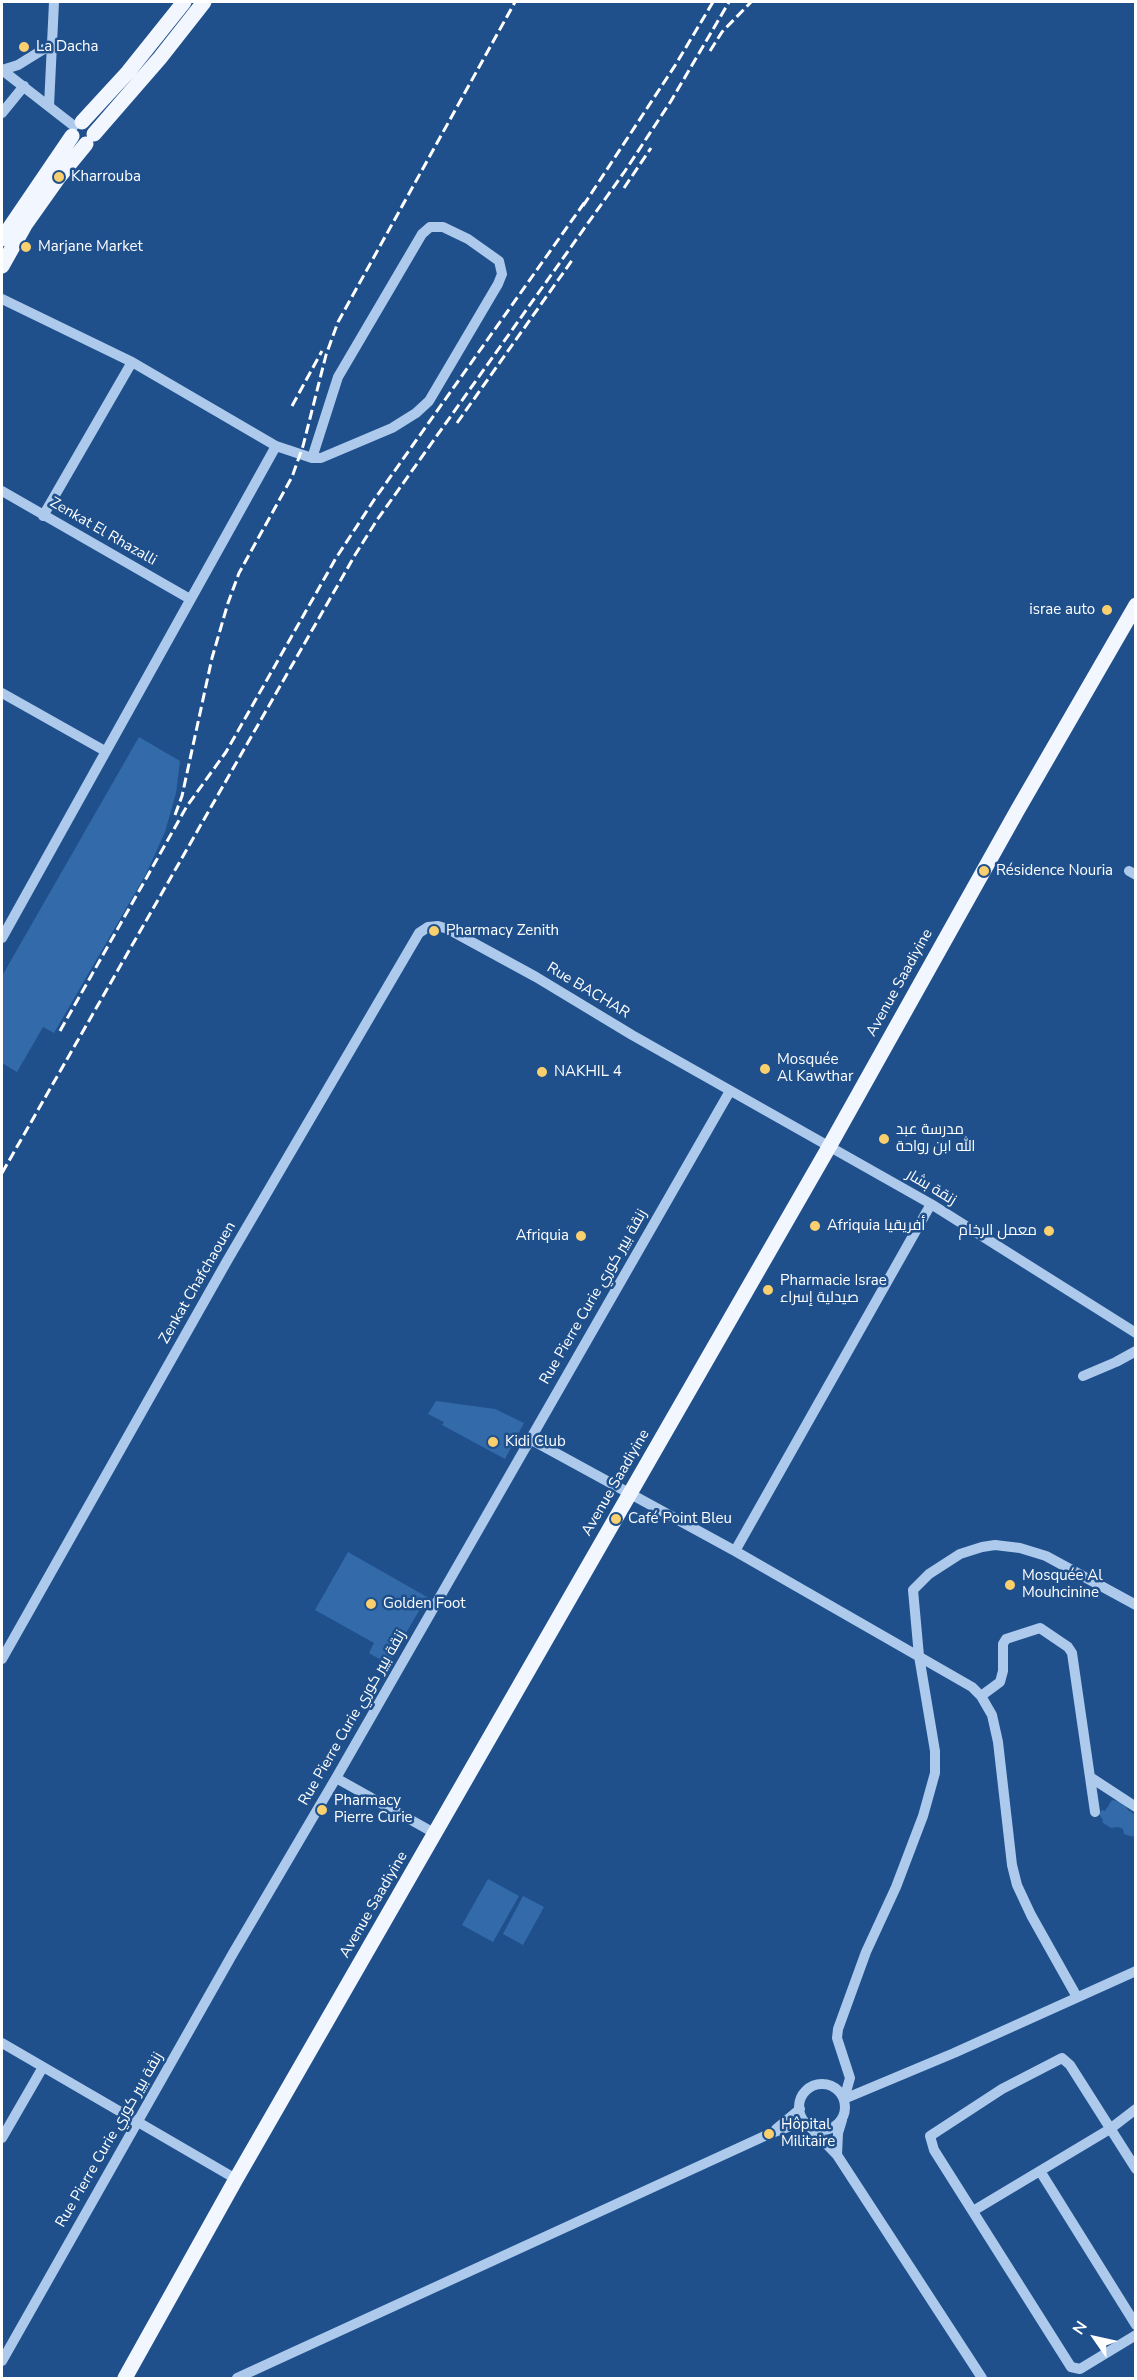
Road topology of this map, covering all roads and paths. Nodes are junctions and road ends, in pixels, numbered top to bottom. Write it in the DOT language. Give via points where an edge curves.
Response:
graph roads {
  1 [pos="54,2"];
  2 [pos="184,2"];
  3 [pos="204,2"];
  4 [pos="52,44"];
  5 [pos="2,70"];
  6 [pos="24,86"];
  7 [pos="49,106"];
  8 [pos="2,113"];
  9 [pos="76,128"];
  10 [pos="90,139"];
  11 [pos="2,239"];
  12 [pos="2,266"];
  13 [pos="2,299"];
  14 [pos="132,362"];
  15 [pos="276,446"];
  16 [pos="312,459"];
  17 [pos="2,491"];
  18 [pos="44,516"];
  19 [pos="190,599"];
  20 [pos="1136,605"];
  21 [pos="2,693"];
  22 [pos="105,750"];
  23 [pos="428,927"];
  24 [pos="2,938"];
  25 [pos="730,1091"];
  26 [pos="829,1147"];
  27 [pos="931,1204"];
  28 [pos="1136,1333"];
  29 [pos="1136,1351"];
  30 [pos="1083,1376"];
  31 [pos="530,1439"];
  32 [pos="631,1492"];
  33 [pos="735,1551"];
  34 [pos="1136,1605"];
  35 [pos="919,1656"];
  36 [pos="2,1659"];
  37 [pos="981,1696"];
  38 [pos="1090,1777"];
  39 [pos="336,1778"];
  40 [pos="1136,1807"];
  41 [pos="1095,1812"];
  42 [pos="436,1834"];
  43 [pos="1136,1971"];
  44 [pos="1077,1997"];
  45 [pos="2,2043"];
  46 [pos="43,2067"];
  47 [pos="847,2067"];
  48 [pos="833,2087"];
  49 [pos="844,2099"];
  50 [pos="800,2109"];
  51 [pos="1136,2109"];
  52 [pos="843,2116"];
  53 [pos="137,2122"];
  54 [pos="806,2123"];
  55 [pos="1110,2128"];
  56 [pos="769,2134"];
  57 [pos="2,2138"];
  58 [pos="837,2155"];
  59 [pos="1136,2169"];
  60 [pos="1040,2171"];
  61 [pos="236,2179"];
  62 [pos="973,2211"];
  63 [pos="1136,2325"];
  64 [pos="1136,2335"];
  65 [pos="2,2361"];
  66 [pos="125,2379"];
  67 [pos="237,2379"];
  68 [pos="982,2379"];
  1 -- 4 [label="street"];
  2 -- 9 [label="main road" via="128,72"];
  3 -- 10 [label="main road"];
  4 -- 5 [label="street"];
  4 -- 7 [label="street"];
  5 -- 6 [label="street"];
  6 -- 7 [label="street"];
  6 -- 8 [label="street"];
  7 -- 9 [label="street"];
  9 -- 10 [label="main road" via="76,142"];
  9 -- 10 [label="main road" via="91,125"];
  9 -- 11 [label="main road"];
  10 -- 12 [label="main road" via="25,225"];
  13 -- 14 [label="street"];
  14 -- 15 [label="street"];
  14 -- 18 [label="street"];
  15 -- 16 [label="street"];
  15 -- 19 [label="street"];
  16 -- 16 [label="street" via="333,455 392,428 423,407 498,284 502,273 499,261 468,239 442,227 430,227 422,234 338,377"];
  17 -- 18 [label="street, Zenkat El Rhazalli"];
  18 -- 19 [label="street, Zenkat El Rhazalli"];
  19 -- 22 [label="street"];
  20 -- 26 [label="main road, Avenue Saadiyine"];
  21 -- 22 [label="street"];
  22 -- 24 [label="street"];
  23 -- 25 [label="street, Rue BACHAR" via="438,926 457,934"];
  23 -- 36 [label="street, Zenkat Chafchaouen" via="419,933 233,1251"];
  25 -- 26 [label="street, زنقة بشار"];
  25 -- 31 [label="street, Rue Pierre Curie زنقة بيير كوري"];
  26 -- 27 [label="street, زنقة بشار"];
  26 -- 32 [label="main road, Avenue Saadiyine"];
  27 -- 28 [label="street, زنقة بشار"];
  27 -- 33 [label="street"];
  29 -- 30 [label="street"];
  31 -- 32 [label="street"];
  31 -- 39 [label="street, Rue Pierre Curie زنقة بيير كوري"];
  32 -- 33 [label="street"];
  32 -- 42 [label="main road, Avenue Saadiyine"];
  33 -- 35 [label="street"];
  34 -- 35 [label="street" via="1046,1556 1020,1548 982,1547 960,1554 913,1590"];
  35 -- 37 [label="street"];
  35 -- 47 [label="street" via="935,1752 932,1792 841,2021 837,2038"];
  37 -- 38 [label="street" via="1000,1682 1006,1639 1040,1628 1068,1647"];
  37 -- 44 [label="street" via="992,1715 998,1742 1017,1885"];
  38 -- 40 [label="street"];
  38 -- 41 [label="street"];
  39 -- 42 [label="street"];
  39 -- 53 [label="street, Rue Pierre Curie زنقة بيير كوري"];
  42 -- 61 [label="main road, Avenue Saadiyine"];
  43 -- 44 [label="street"];
  44 -- 49 [label="street"];
  45 -- 46 [label="street"];
  46 -- 53 [label="street"];
  46 -- 57 [label="street"];
  47 -- 48 [label="street" via="839,2084"];
  47 -- 49 [label="street" via="849,2078"];
  48 -- 49 [label="street"];
  48 -- 50 [label="street" via="822,2084 810,2088 802,2096"];
  49 -- 52 [label="street"];
  50 -- 54 [label="street"];
  50 -- 56 [label="street"];
  51 -- 55 [label="street"];
  52 -- 54 [label="street" via="826,2130"];
  52 -- 58 [label="street" via="837,2133"];
  53 -- 61 [label="street"];
  53 -- 65 [label="street, Rue Pierre Curie زنقة بيير كوري"];
  54 -- 56 [label="street"];
  54 -- 58 [label="street"];
  55 -- 59 [label="street"];
  55 -- 60 [label="street"];
  55 -- 62 [label="street" via="1065,2058 1002,2089 930,2136 934,2150"];
  56 -- 67 [label="street"];
  58 -- 68 [label="street"];
  60 -- 62 [label="street"];
  60 -- 63 [label="street"];
  61 -- 66 [label="main road, Avenue Saadiyine"];
  62 -- 64 [label="street" via="1071,2367 1080,2368"];
}
